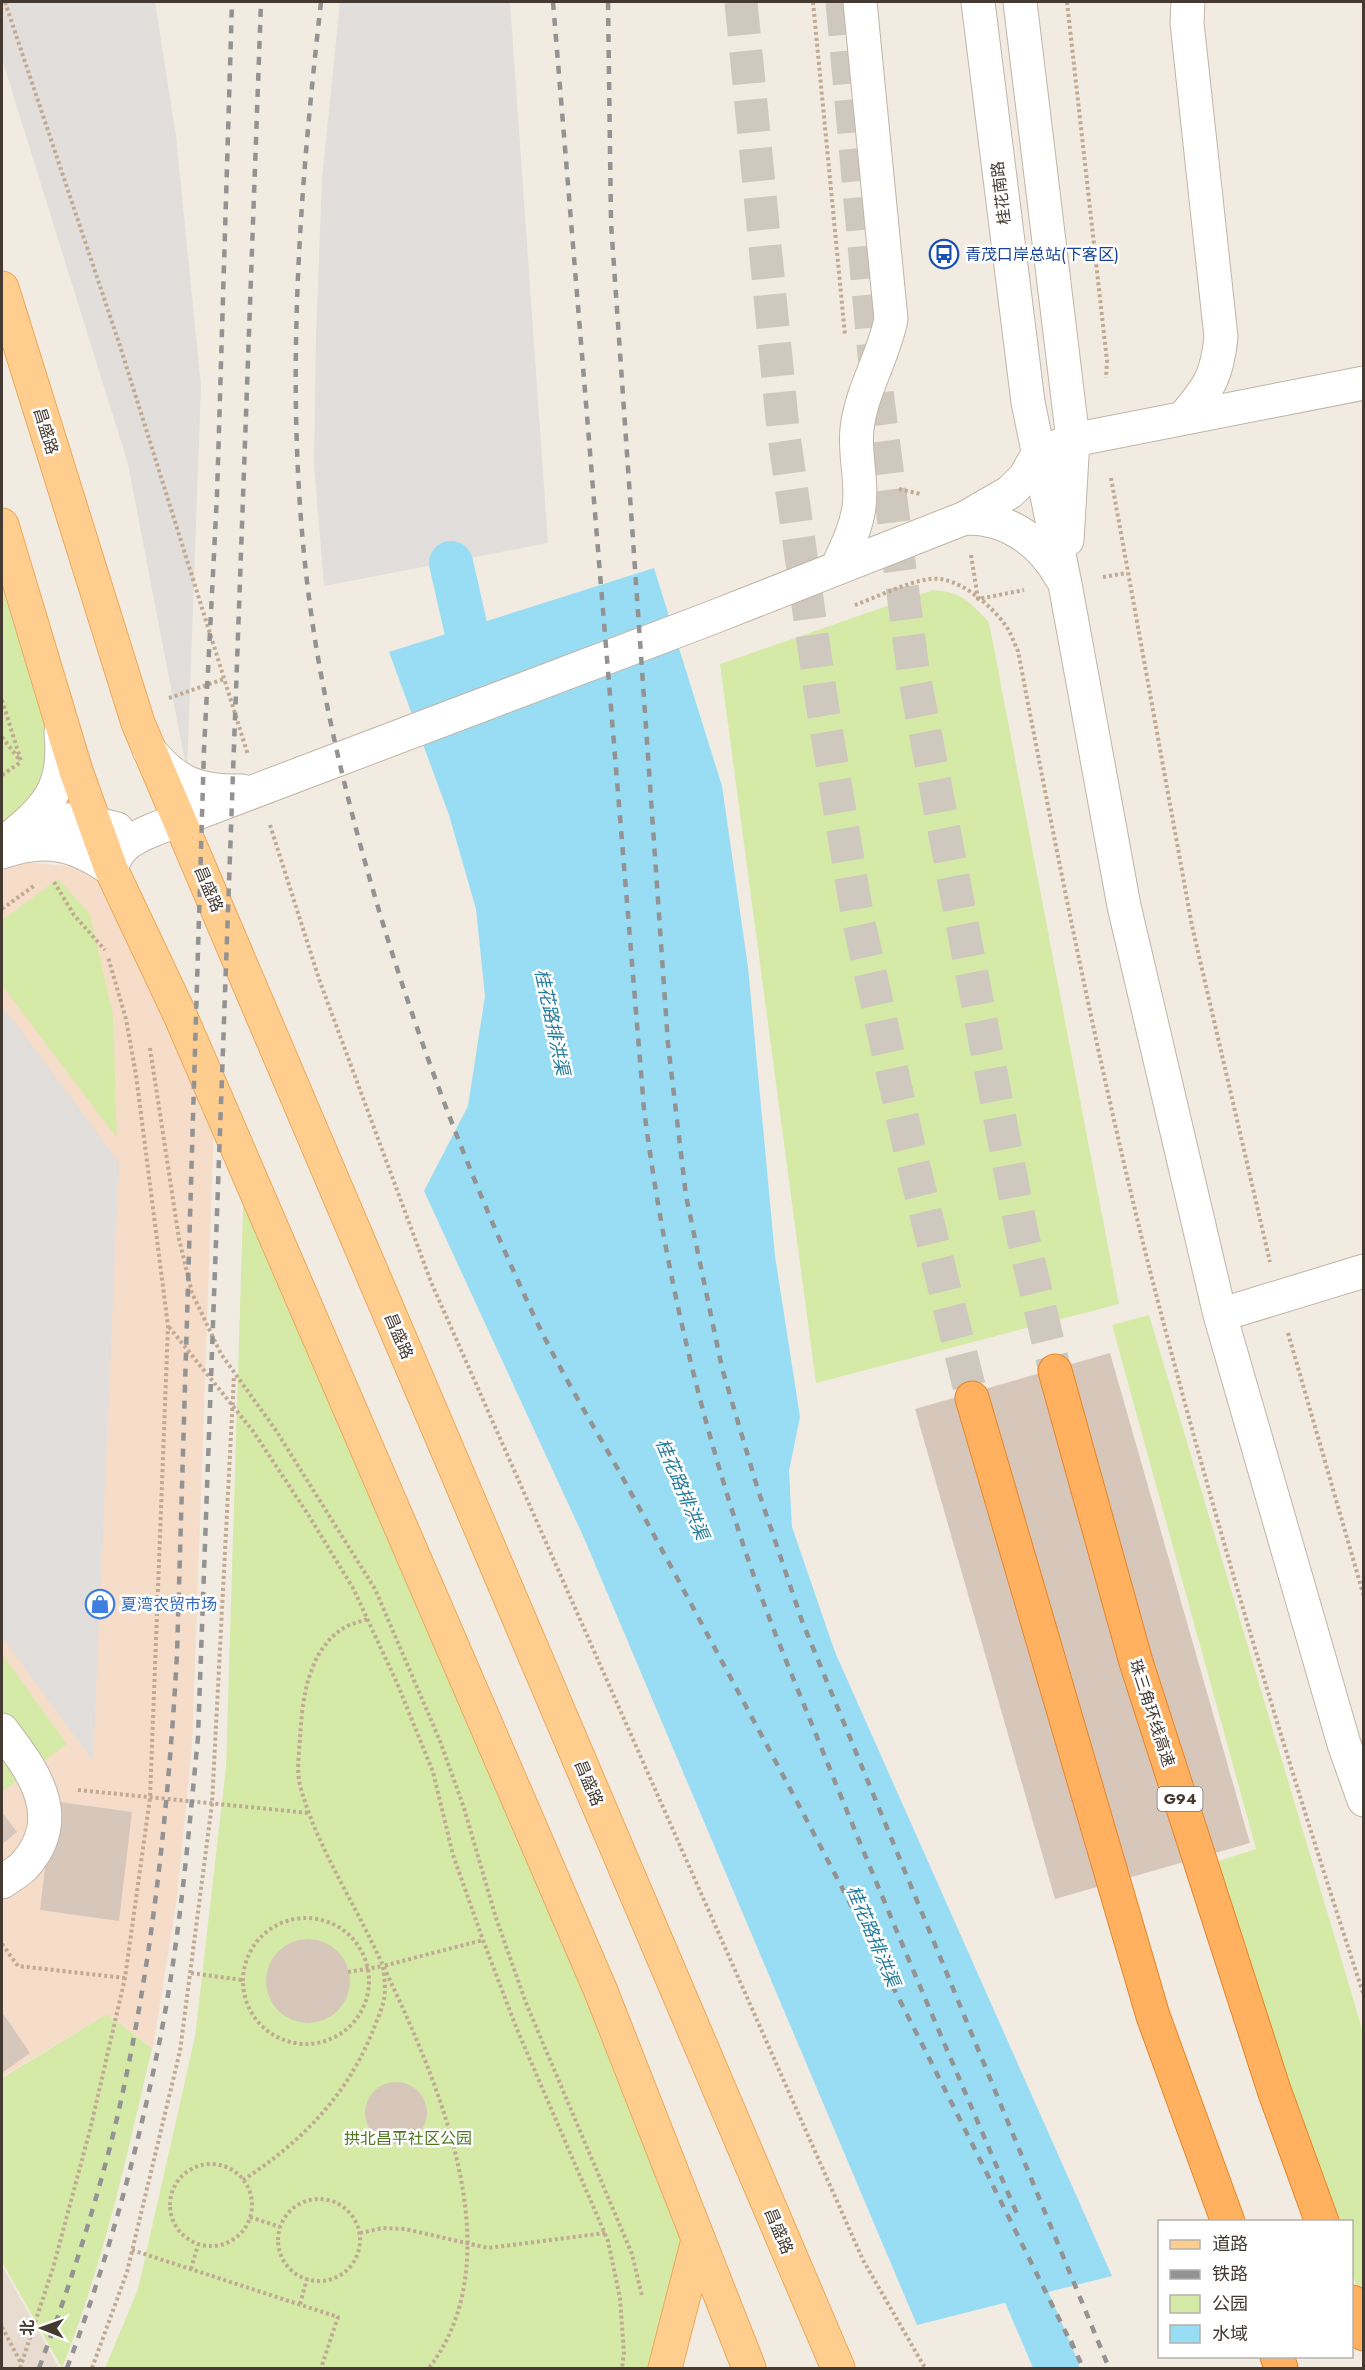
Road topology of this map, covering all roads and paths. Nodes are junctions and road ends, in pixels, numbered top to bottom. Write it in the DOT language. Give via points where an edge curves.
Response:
graph roads {
  1 [pos="5,2"];
  2 [pos="860,2"];
  3 [pos="878,2"];
  4 [pos="978,2"];
  5 [pos="1020,2"];
  6 [pos="1067,2"];
  7 [pos="1188,2"];
  8 [pos="2,288"];
  9 [pos="1364,383"];
  10 [pos="1185,416"];
  11 [pos="1089,437"];
  12 [pos="1038,454"];
  13 [pos="966,518"];
  14 [pos="2,525"];
  15 [pos="845,565"];
  16 [pos="1065,584"];
  17 [pos="852,606"];
  18 [pos="224,679"];
  19 [pos="2,700"];
  20 [pos="56,704"];
  21 [pos="134,711"];
  22 [pos="2,736"];
  23 [pos="62,741"];
  24 [pos="149,750"];
  25 [pos="21,762"];
  26 [pos="2,775"];
  27 [pos="258,789"];
  28 [pos="94,821"];
  29 [pos="167,824"];
  30 [pos="2,845"];
  31 [pos="42,845"];
  32 [pos="2,852"];
  33 [pos="111,869"];
  34 [pos="2,909"];
  35 [pos="148,1036"];
  36 [pos="1364,1271"];
  37 [pos="1278,1297"];
  38 [pos="1220,1315"];
  39 [pos="168,1326"];
  40 [pos="1055,1371"];
  41 [pos="234,1375"];
  42 [pos="972,1398"];
  43 [pos="233,1406"];
  44 [pos="1364,1598"];
  45 [pos="367,1619"];
  46 [pos="2,1730"];
  47 [pos="40,1792"];
  48 [pos="150,1798"];
  49 [pos="1364,1800"];
  50 [pos="212,1804"];
  51 [pos="309,1813"];
  52 [pos="2,1882"];
  53 [pos="483,1940"];
  54 [pos="2,1944"];
  55 [pos="383,1966"];
  56 [pos="368,1969"];
  57 [pos="348,1971"];
  58 [pos="191,1973"];
  59 [pos="125,1978"];
  60 [pos="243,1980"];
  61 [pos="1364,1996"];
  62 [pos="243,2180"];
  63 [pos="250,2217"];
  64 [pos="1227,2220"];
  65 [pos="1321,2220"];
  66 [pos="280,2228"];
  67 [pos="360,2233"];
  68 [pos="605,2233"];
  69 [pos="698,2240"];
  70 [pos="198,2245"];
  71 [pos="466,2245"];
  72 [pos="132,2250"];
  73 [pos="191,2269"];
  74 [pos="307,2279"];
  75 [pos="300,2304"];
  76 [pos="1353,2305"];
  77 [pos="644,2306"];
  78 [pos="2,2327"];
  79 [pos="1364,2334"];
  80 [pos="21,2366"];
  81 [pos="92,2368"];
  82 [pos="321,2368"];
  83 [pos="429,2368"];
  84 [pos="622,2368"];
  85 [pos="665,2368"];
  86 [pos="749,2368"];
  87 [pos="838,2368"];
  88 [pos="925,2368"];
  1 -- 18 [label="path" via="120,346"];
  2 -- 15 [label="street" via="891,319 887,341 860,410 859,506"];
  3 -- 15 [label="street" via="906,309 900,348 878,399 878,505 873,528"];
  4 -- 12 [label="street, 桂花南路" via="1023,368"];
  5 -- 11 [label="street"];
  6 -- 11 [label="path" via="1107,361"];
  7 -- 10 [label="street" via="1221,337 1218,365 1208,389"];
  8 -- 21 [label="main road, 昌盛路"];
  9 -- 10 [label="street"];
  10 -- 11 [label="street"];
  11 -- 12 [label="street"];
  11 -- 16 [label="street"];
  11 -- 37 [label="path" via="1127,573 1192,926"];
  12 -- 13 [label="street" via="1025,477 1010,492"];
  12 -- 16 [label="street, 桂花南路"];
  13 -- 15 [label="street"];
  13 -- 16 [label="street" via="995,521 1020,533 1044,553"];
  14 -- 20 [label="main road"];
  15 -- 27 [label="street"];
  16 -- 38 [label="street" via="1126,917"];
  17 -- 61 [label="path" via="929,579 946,579 993,612 1006,626 1018,651 1075,944 1147,1257 1219,1532 1294,1784"];
  18 -- 21 [label="path"];
  18 -- 27 [label="path"];
  19 -- 25 [label="path"];
  20 -- 23 [label="street"];
  20 -- 28 [label="main road"];
  21 -- 24 [label="main road, 昌盛路"];
  22 -- 25 [label="path"];
  23 -- 25 [label="path"];
  23 -- 31 [label="street" via="61,777 48,801"];
  24 -- 27 [label="street" via="164,768 198,788"];
  24 -- 29 [label="main road, 昌盛路"];
  25 -- 26 [label="path"];
  25 -- 31 [label="path"];
  27 -- 29 [label="street"];
  27 -- 88 [label="path" via="319,979 430,1282 864,2260"];
  28 -- 29 [label="street" via="133,831"];
  28 -- 30 [label="street" via="77,818 45,823"];
  28 -- 33 [label="main road"];
  29 -- 33 [label="street" via="127,842 114,858"];
  29 -- 87 [label="main road, 昌盛路"];
  30 -- 31 [label="street"];
  31 -- 32 [label="street"];
  31 -- 33 [label="street" via="59,844 81,850"];
  31 -- 34 [label="path"];
  31 -- 39 [label="path" via="74,915 106,952 126,1018"];
  33 -- 69 [label="main road" via="180,1015 590,1967"];
  35 -- 41 [label="path" via="186,1274 202,1317"];
  36 -- 37 [label="street"];
  37 -- 38 [label="street"];
  37 -- 44 [label="path"];
  38 -- 49 [label="street" via="1344,1744"];
  39 -- 43 [label="path"];
  39 -- 48 [label="path"];
  40 -- 65 [label="highway, 珠三角环线高速 / G94" via="1136,1662 1270,2079"];
  41 -- 43 [label="path"];
  41 -- 77 [label="path" via="275,1429 375,1589 440,1741 526,2003 632,2254"];
  42 -- 64 [label="highway" via="1153,2016"];
  43 -- 45 [label="path" via="309,1516 353,1588"];
  43 -- 50 [label="path"];
  45 -- 51 [label="path" via="343,1629 312,1667 304,1696 299,1757 300,1786"];
  45 -- 53 [label="path" via="433,1772 453,1855"];
  46 -- 47 [label="street" via="32,1770"];
  47 -- 48 [label="path" via="87,1790"];
  47 -- 52 [label="street" via="44,1832 24,1866"];
  48 -- 50 [label="path"];
  48 -- 59 [label="path"];
  50 -- 51 [label="path"];
  50 -- 58 [label="path"];
  51 -- 55 [label="path"];
  53 -- 55 [label="path"];
  53 -- 68 [label="path" via="520,2037"];
  54 -- 59 [label="path" via="18,1966"];
  55 -- 56 [label="path"];
  55 -- 62 [label="path" via="385,1998 364,2052 346,2081 304,2134"];
  55 -- 71 [label="path" via="419,2043 443,2108 463,2202"];
  56 -- 57 [label="path"];
  56 -- 60 [label="path" via="354,1939 337,1926 316,1918 295,1918 274,1926 258,1940 246,1958"];
  56 -- 60 [label="path" via="367,1999 358,2017 344,2032 326,2042 306,2045 286,2042 268,2033 245,2000"];
  58 -- 60 [label="path"];
  58 -- 72 [label="path" via="180,2051"];
  59 -- 80 [label="path" via="90,2130 53,2268"];
  62 -- 63 [label="path" via="252,2198"];
  62 -- 70 [label="path" via="226,2166 211,2164 191,2169 177,2181 171,2193 171,2218 177,2230"];
  63 -- 66 [label="path"];
  63 -- 70 [label="path" via="238,2237 226,2244"];
  66 -- 67 [label="path" via="294,2206 320,2198 334,2200 346,2208 356,2219"];
  66 -- 74 [label="path" via="280,2253 286,2264"];
  67 -- 71 [label="path" via="405,2229"];
  67 -- 74 [label="path" via="361,2247 346,2271 320,2282"];
  68 -- 71 [label="path" via="488,2248"];
  68 -- 84 [label="path" via="620,2298"];
  69 -- 85 [label="main road"];
  69 -- 86 [label="main road"];
  70 -- 73 [label="path"];
  71 -- 83 [label="path" via="459,2311"];
  72 -- 73 [label="path"];
  72 -- 81 [label="path"];
  73 -- 75 [label="path"];
  74 -- 75 [label="path"];
  75 -- 82 [label="path" via="338,2317"];
  76 -- 79 [label="highway"];
  78 -- 80 [label="path"];
}
